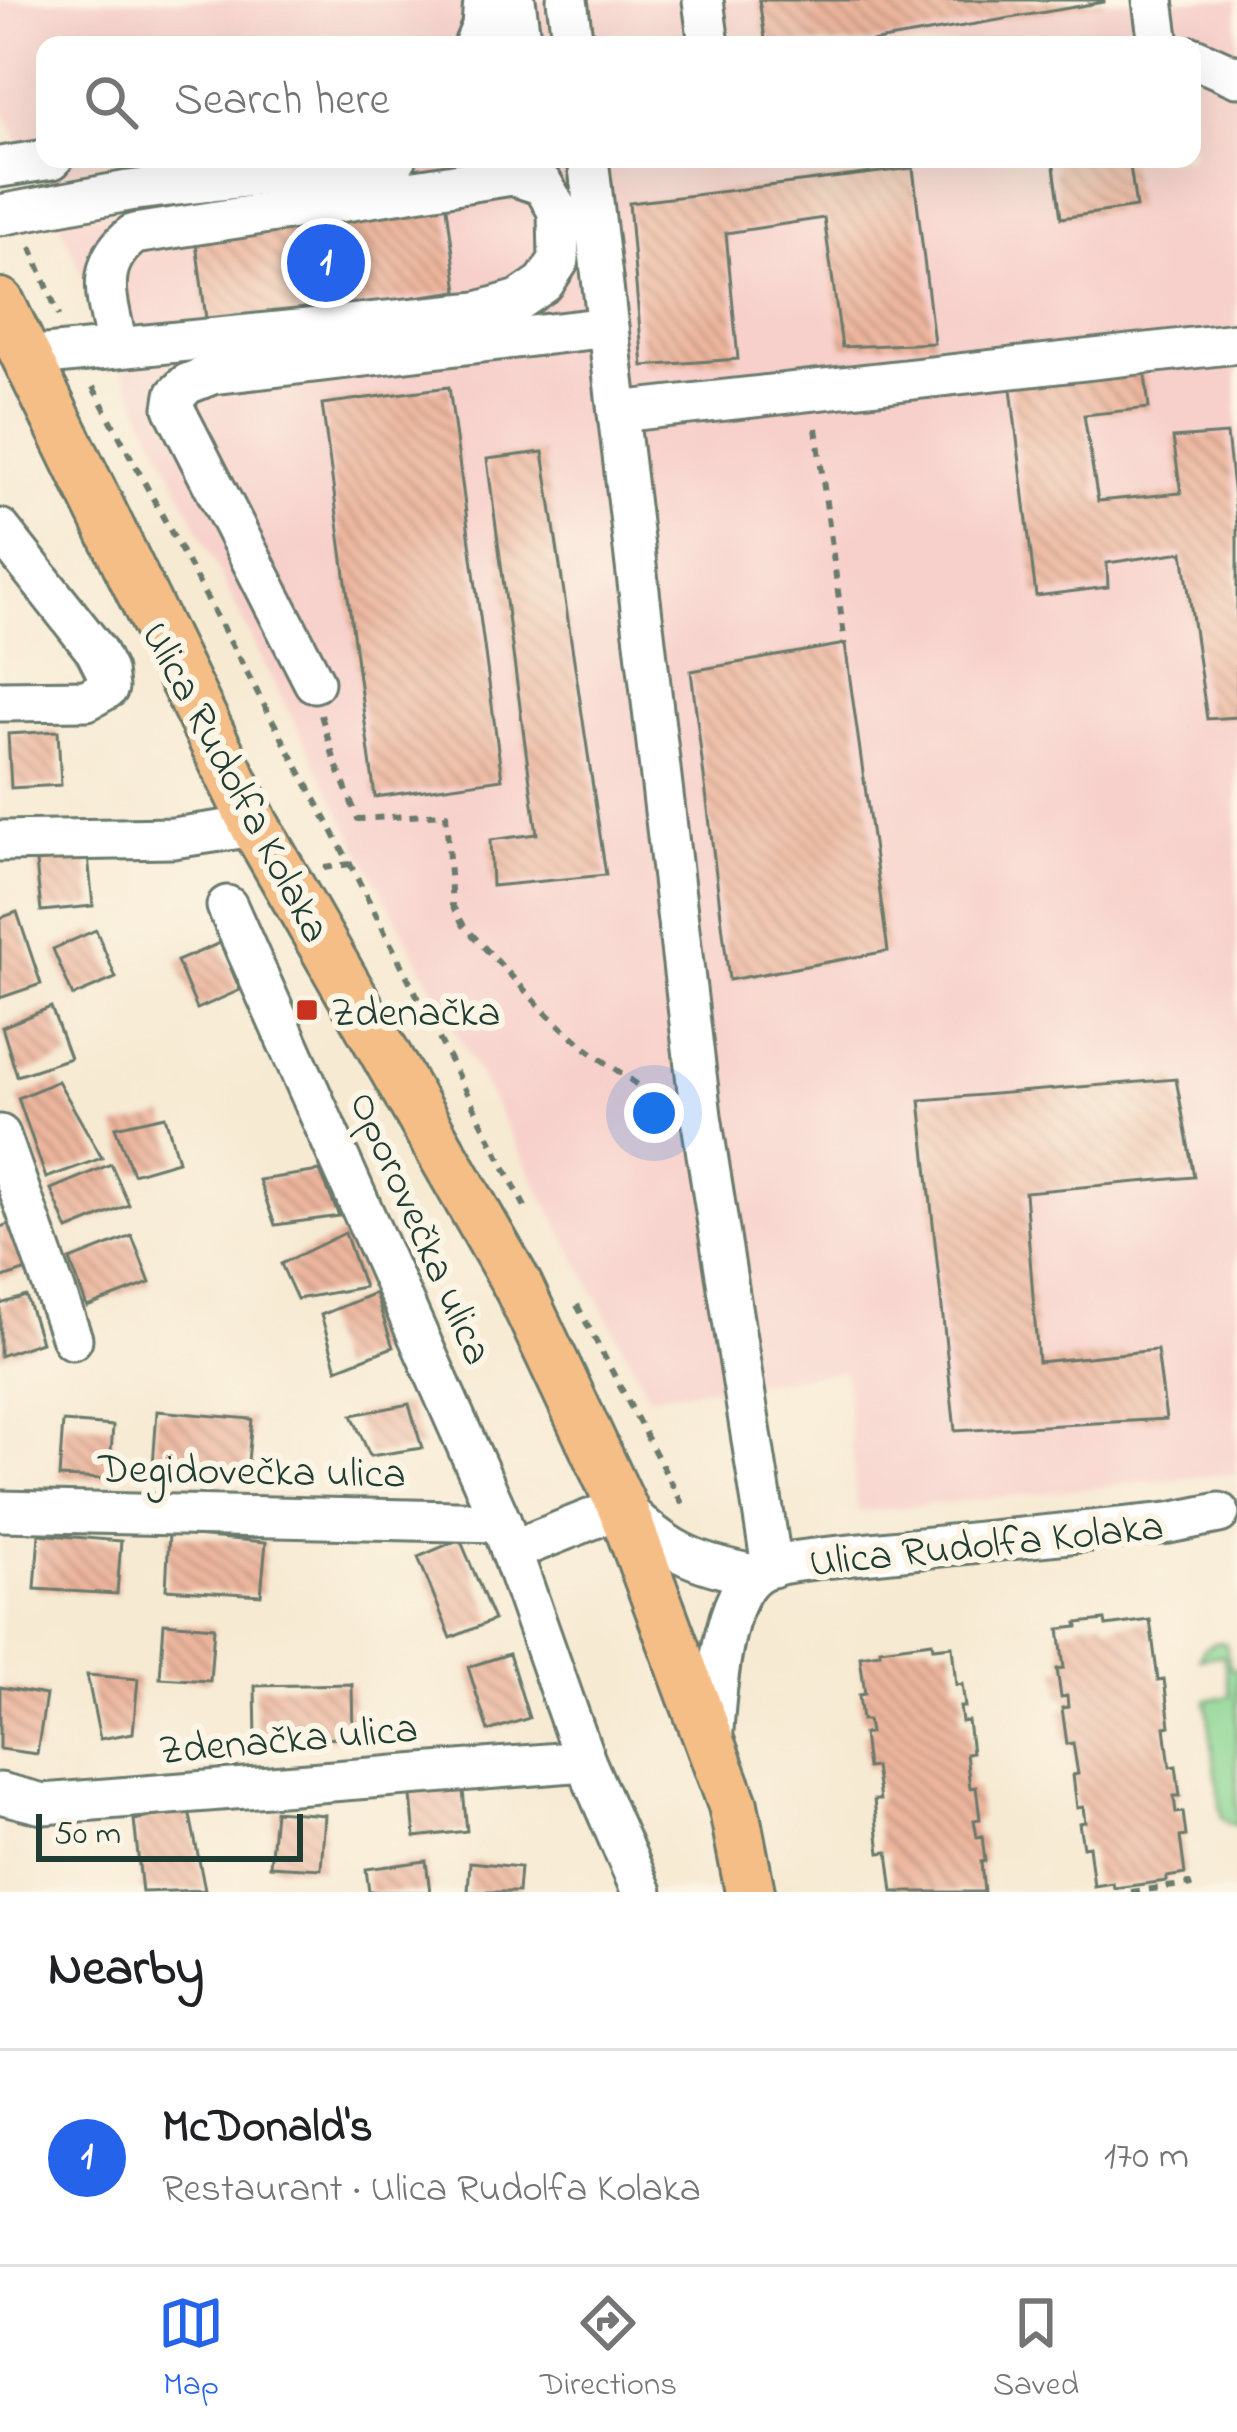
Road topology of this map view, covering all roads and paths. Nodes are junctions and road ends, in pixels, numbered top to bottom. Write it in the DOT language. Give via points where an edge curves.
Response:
graph roads {
  1 [pos="461,0"];
  2 [pos="484,0"];
  3 [pos="515,0"];
  4 [pos="567,0"];
  5 [pos="703,0"];
  6 [pos="1154,0"];
  7 [pos="470,36"];
  8 [pos="477,36"];
  9 [pos="520,36"];
  10 [pos="572,36"];
  11 [pos="708,36"];
  12 [pos="1158,36"];
  13 [pos="1201,61"];
  14 [pos="1237,77"];
  15 [pos="36,161"];
  16 [pos="0,167"];
  17 [pos="183,168"];
  18 [pos="321,168"];
  19 [pos="589,168"];
  20 [pos="128,191"];
  21 [pos="0,215"];
  22 [pos="31,247"];
  23 [pos="0,302"];
  24 [pos="608,327"];
  25 [pos="1237,343"];
  26 [pos="117,347"];
  27 [pos="74,352"];
  28 [pos="26,357"];
  29 [pos="811,390"];
  30 [pos="618,412"];
  31 [pos="0,529"];
  32 [pos="845,644"];
  33 [pos="314,682"];
  34 [pos="0,700"];
  35 [pos="255,826"];
  36 [pos="0,841"];
  37 [pos="227,906"];
  38 [pos="701,1116"];
  39 [pos="0,1135"];
  40 [pos="530,1216"];
  41 [pos="575,1301"];
  42 [pos="72,1339"];
  43 [pos="622,1508"];
  44 [pos="0,1511"];
  45 [pos="687,1513"];
  46 [pos="1220,1513"];
  47 [pos="506,1536"];
  48 [pos="763,1571"];
  49 [pos="712,1744"];
  50 [pos="585,1761"];
  51 [pos="0,1793"];
  52 [pos="734,1804"];
  53 [pos="1142,1891"];
  54 [pos="642,1892"];
  55 [pos="750,1892"];
  56 [pos="785,1892"];
  57 [pos="1131,1892"];
  58 [pos="1191,1892"];
  1 -- 7 [label="street"];
  2 -- 8 [label="street"];
  3 -- 9 [label="street"];
  4 -- 10 [label="street"];
  5 -- 11 [label="street"];
  6 -- 12 [label="street"];
  13 -- 14 [label="street"];
  15 -- 16 [label="street"];
  17 -- 20 [label="street"];
  18 -- 20 [label="street"];
  19 -- 24 [label="street"];
  20 -- 21 [label="street"];
  22 -- 27 [label="path"];
  23 -- 28 [label="main road, Ulica Rudolfa Kolaka"];
  24 -- 30 [label="street"];
  24 -- 33 [label="street" via="212,374 176,394 174,408"];
  25 -- 29 [label="street"];
  26 -- 26 [label="street" via="478,312 518,300 559,260 558,211 542,185 512,175 134,234 120,244 104,280"];
  26 -- 27 [label="street"];
  27 -- 28 [label="street"];
  27 -- 40 [label="path"];
  28 -- 35 [label="main road, Ulica Rudolfa Kolaka"];
  29 -- 30 [label="street"];
  29 -- 32 [label="path"];
  30 -- 38 [label="street"];
  31 -- 34 [label="street" via="96,651 108,688 87,700"];
  33 -- 38 [label="path" via="358,820 446,814 452,905 464,926 589,1050 665,1105"];
  35 -- 36 [label="street" via="185,837"];
  35 -- 43 [label="main road, Ulica Rudolfa Kolaka" via="518,1286"];
  37 -- 47 [label="street, Oporovečka ulica"];
  38 -- 48 [label="street"];
  39 -- 42 [label="street"];
  41 -- 45 [label="path"];
  43 -- 47 [label="street"];
  43 -- 48 [label="street, Ulica Rudolfa Kolaka" via="686,1557"];
  43 -- 49 [label="main road, Ulica Rudolfa Kolaka"];
  44 -- 47 [label="street, Degidovečka ulica"];
  46 -- 48 [label="street, Ulica Rudolfa Kolaka"];
  47 -- 50 [label="street, Oporovečka ulica"];
  48 -- 49 [label="street, Ulica Rudolfa Kolaka" via="738,1601 725,1635"];
  49 -- 52 [label="main road, Ulica Rudolfa Kolaka"];
  50 -- 51 [label="street, Zdenačka ulica" via="43,1804"];
  50 -- 54 [label="street, Oporovečka ulica"];
  52 -- 55 [label="main road, Ulica Rudolfa Kolaka"];
  52 -- 56 [label="main road, Ulica Rudolfa Kolaka"];
  53 -- 57 [label="path"];
  53 -- 58 [label="path" via="1190,1884"];
}
